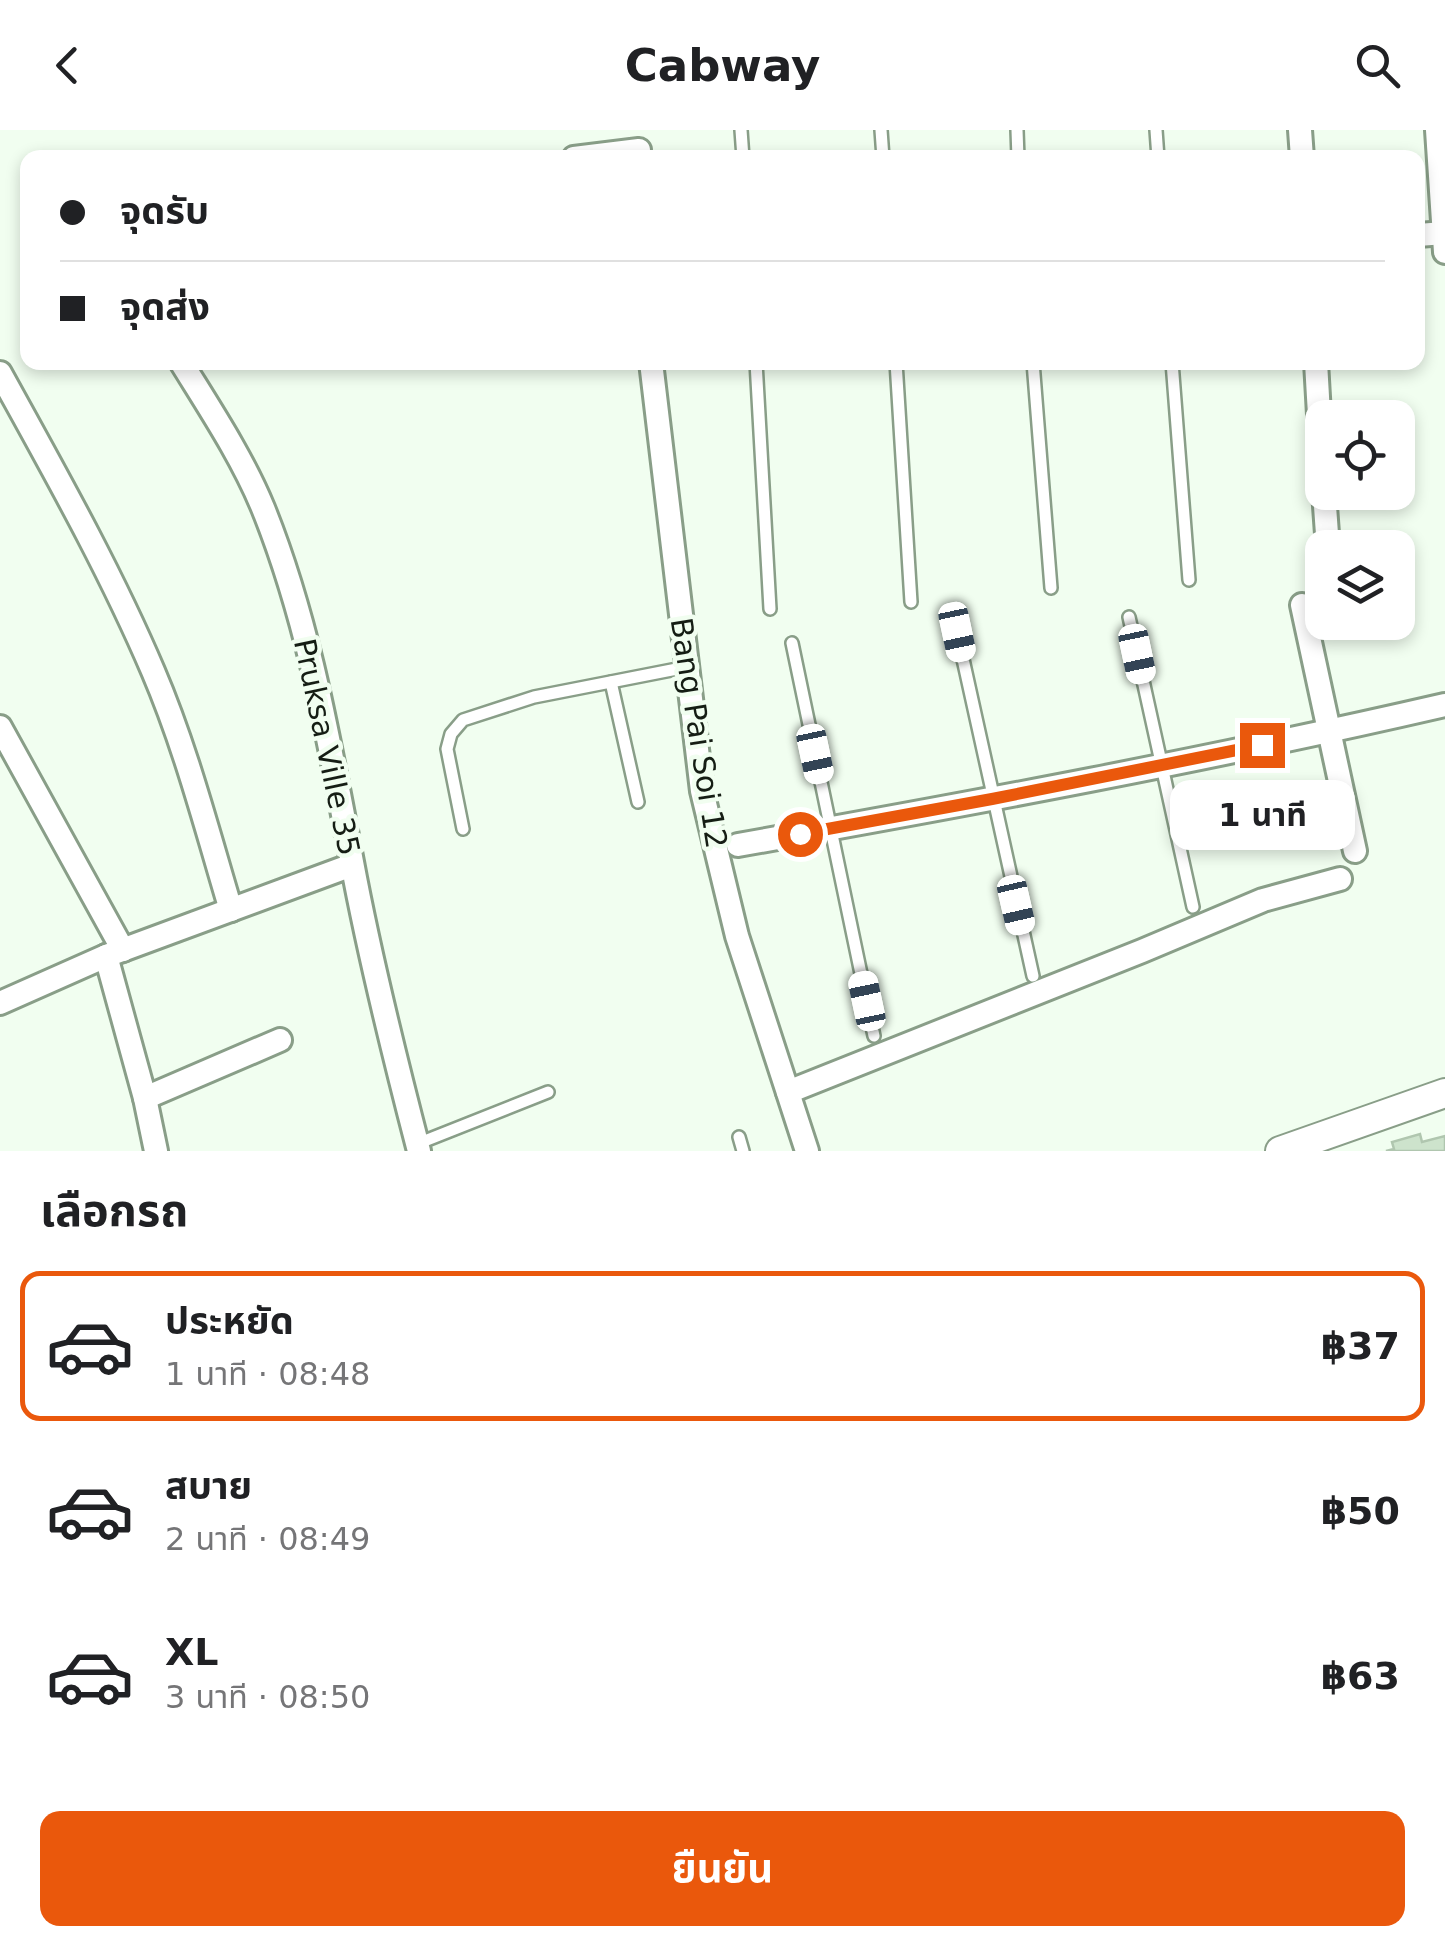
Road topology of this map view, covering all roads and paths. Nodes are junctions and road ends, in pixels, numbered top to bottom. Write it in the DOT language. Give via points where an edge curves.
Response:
graph roads {
  1 [pos="1437,130"];
  2 [pos="1444,233"];
  3 [pos="1445,252"];
  4 [pos="185,370"];
  5 [pos="652,370"];
  6 [pos="756,370"];
  7 [pos="896,370"];
  8 [pos="1034,370"];
  9 [pos="1173,370"];
  10 [pos="1316,370"];
  11 [pos="0,373"];
  12 [pos="1318,400"];
  13 [pos="1189,580"];
  14 [pos="1051,588"];
  15 [pos="911,602"];
  16 [pos="1302,606"];
  17 [pos="770,609"];
  18 [pos="1130,617"];
  19 [pos="957,632"];
  20 [pos="792,643"];
  21 [pos="687,667"];
  22 [pos="611,682"];
  23 [pos="1445,705"];
  24 [pos="0,727"];
  25 [pos="1329,732"];
  26 [pos="1161,766"];
  27 [pos="992,799"];
  28 [pos="638,802"];
  29 [pos="831,828"];
  30 [pos="464,829"];
  31 [pos="738,845"];
  32 [pos="1354,852"];
  33 [pos="352,865"];
  34 [pos="1340,879"];
  35 [pos="1193,907"];
  36 [pos="230,910"];
  37 [pos="115,953"];
  38 [pos="1033,976"];
  39 [pos="0,1002"];
  40 [pos="874,1036"];
  41 [pos="280,1040"];
  42 [pos="548,1092"];
  43 [pos="788,1092"];
  44 [pos="1445,1094"];
  45 [pos="145,1098"];
  46 [pos="738,1137"];
  47 [pos="1320,1145"];
  48 [pos="418,1147"];
  49 [pos="156,1151"];
  50 [pos="744,1151"];
  51 [pos="807,1151"];
  52 [pos="1280,1151"];
  1 -- 2 [label="street"];
  2 -- 3 [label="street"];
  4 -- 33 [label="street, Pruksa Ville 35" via="262,504 287,574 316,678"];
  5 -- 21 [label="street, Bang Pai Soi 12"];
  6 -- 17 [label="lane"];
  7 -- 15 [label="lane"];
  8 -- 14 [label="lane"];
  9 -- 13 [label="lane"];
  10 -- 12 [label="street"];
  11 -- 36 [label="street" via="102,560 155,674"];
  16 -- 25 [label="street"];
  18 -- 26 [label="lane"];
  19 -- 27 [label="lane"];
  20 -- 29 [label="lane"];
  21 -- 22 [label="lane"];
  21 -- 43 [label="street, Bang Pai Soi 12" via="702,792 737,936"];
  22 -- 28 [label="lane"];
  22 -- 30 [label="lane" via="463,720 447,749"];
  23 -- 25 [label="street"];
  24 -- 37 [label="street"];
  25 -- 26 [label="street"];
  25 -- 32 [label="street"];
  26 -- 27 [label="street"];
  26 -- 35 [label="lane"];
  27 -- 29 [label="street"];
  27 -- 38 [label="lane"];
  29 -- 31 [label="street"];
  29 -- 40 [label="lane"];
  33 -- 36 [label="street"];
  33 -- 48 [label="street, Pruksa Ville 35"];
  34 -- 43 [label="street" via="1263,900"];
  36 -- 37 [label="street"];
  37 -- 39 [label="street"];
  37 -- 45 [label="street"];
  41 -- 45 [label="street"];
  42 -- 48 [label="lane"];
  43 -- 51 [label="street, Bang Pai Soi 12"];
  44 -- 47 [label="street"];
  45 -- 49 [label="street"];
  46 -- 50 [label="lane"];
  47 -- 52 [label="street"];
}
